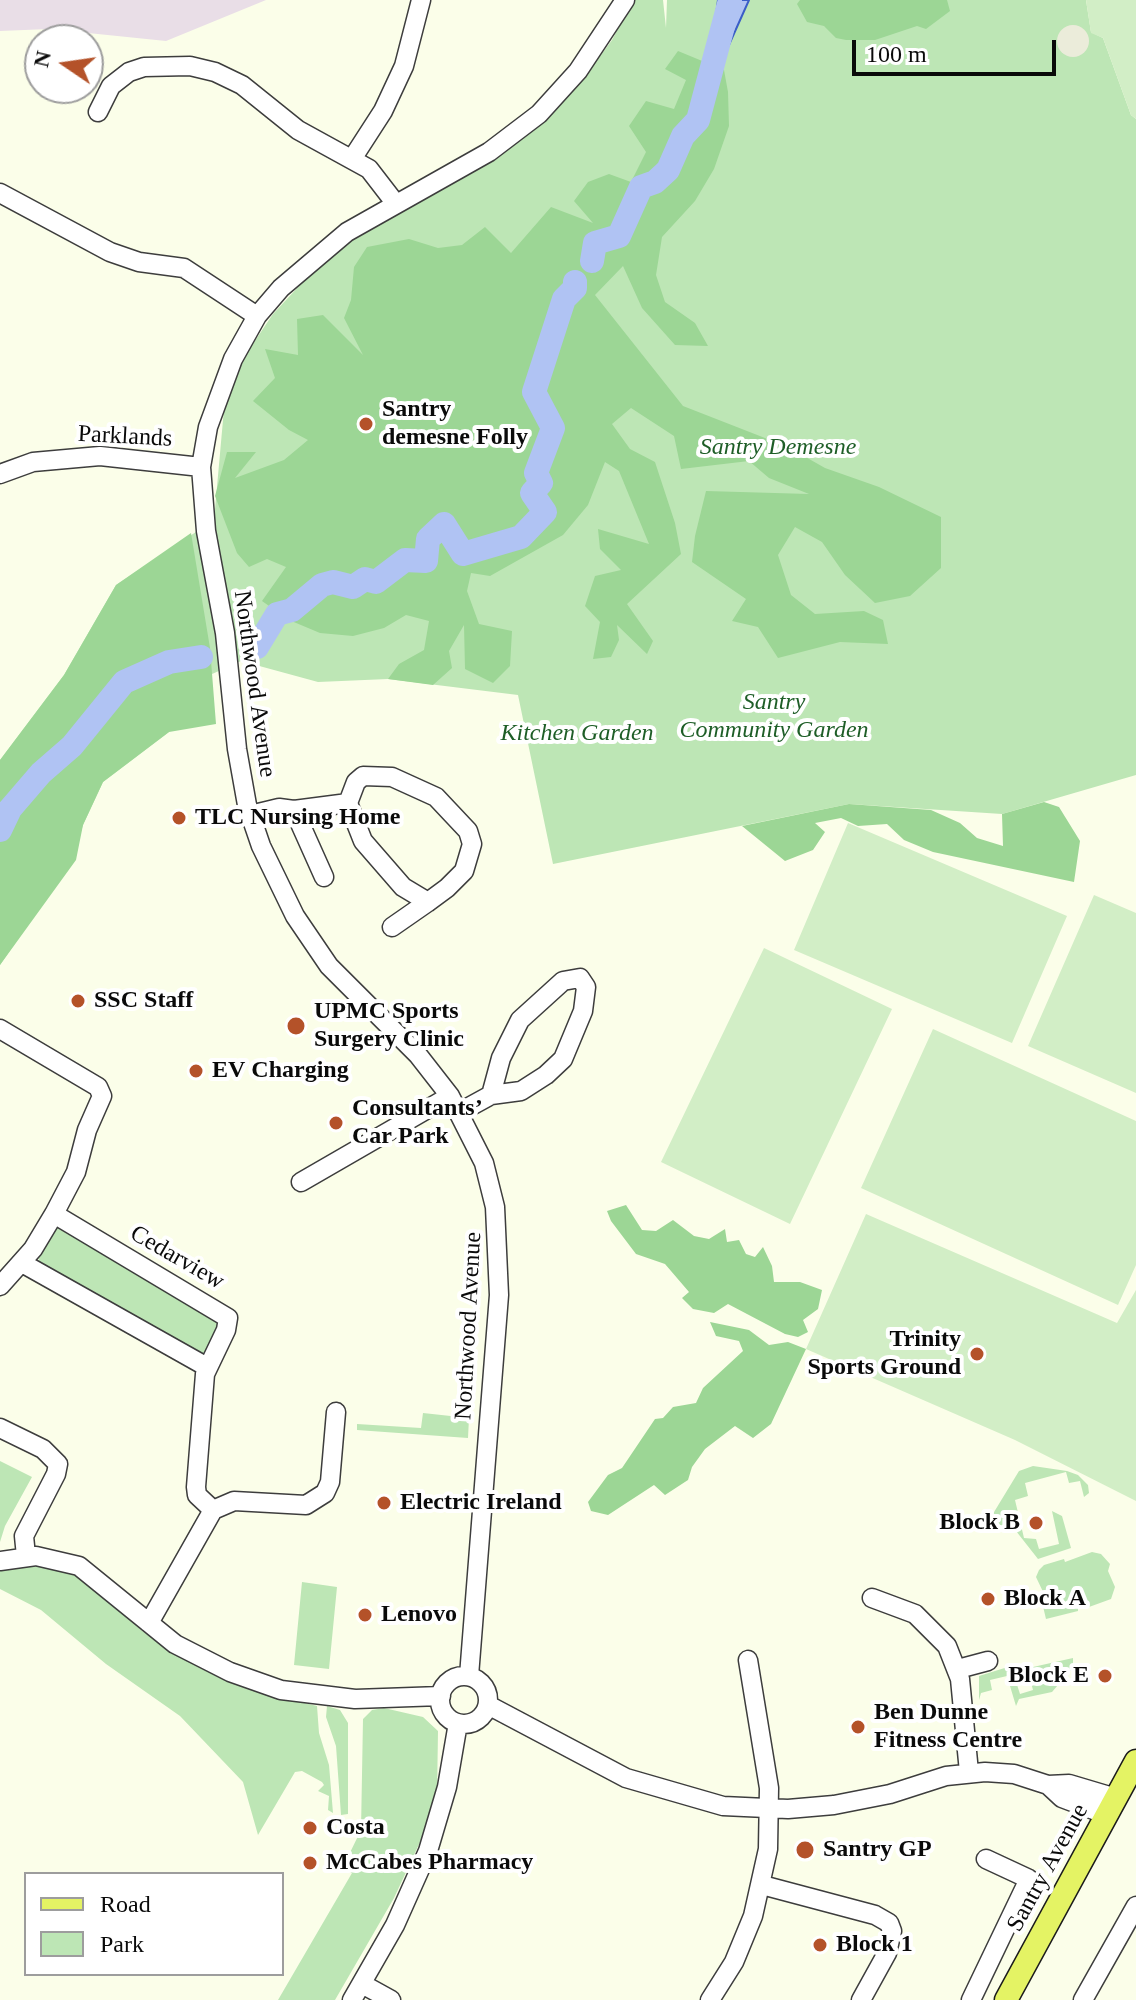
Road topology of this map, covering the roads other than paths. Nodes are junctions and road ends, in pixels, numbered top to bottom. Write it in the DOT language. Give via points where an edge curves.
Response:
graph roads {
  1 [pos="421,0"];
  2 [pos="625,0"];
  3 [pos="98,112"];
  4 [pos="352,159"];
  5 [pos="0,193"];
  6 [pos="396,204"];
  7 [pos="257,316"];
  8 [pos="201,467"];
  9 [pos="0,474"];
  10 [pos="348,803"];
  11 [pos="294,810"];
  12 [pos="250,815"];
  13 [pos="324,877"];
  14 [pos="428,902"];
  15 [pos="392,927"];
  16 [pos="0,1029"];
  17 [pos="491,1095"];
  18 [pos="455,1104"];
  19 [pos="301,1182"];
  20 [pos="54,1214"];
  21 [pos="22,1263"];
  22 [pos="0,1286"];
  23 [pos="207,1367"];
  24 [pos="336,1412"];
  25 [pos="0,1428"];
  26 [pos="213,1510"];
  27 [pos="26,1556"];
  28 [pos="0,1561"];
  29 [pos="872,1598"];
  30 [pos="149,1623"];
  31 [pos="748,1660"];
  32 [pos="988,1661"];
  33 [pos="958,1669"];
  34 [pos="469,1676"];
  35 [pos="441,1696"];
  36 [pos="488,1705"];
  37 [pos="458,1723"];
  38 [pos="1136,1761"];
  39 [pos="969,1772"];
  40 [pos="1111,1807"];
  41 [pos="769,1809"];
  42 [pos="986,1859"];
  43 [pos="762,1885"];
  44 [pos="1136,1906"];
  45 [pos="357,1992"];
  46 [pos="391,2000"];
  47 [pos="710,2000"];
  48 [pos="861,2000"];
  49 [pos="971,2000"];
  50 [pos="1006,2000"];
  51 [pos="1083,2000"];
  1 -- 4 [label="street" via="404,66"];
  2 -- 6 [label="street, Northwood Avenue" via="585,63 539,114 489,152"];
  3 -- 4 [label="street" via="111,86 129,72 162,64 190,66 242,85 298,130"];
  4 -- 6 [label="street" via="383,183"];
  5 -- 7 [label="street" via="127,260 184,268"];
  6 -- 7 [label="street, Northwood Avenue" via="307,263"];
  7 -- 8 [label="street, Northwood Avenue" via="217,401"];
  8 -- 9 [label="street, Parklands" via="100,456 33,462"];
  8 -- 12 [label="street, Northwood Avenue"];
  10 -- 11 [label="street"];
  10 -- 14 [label="street" via="378,863"];
  10 -- 14 [label="street" via="363,776 392,777 436,797 468,831 472,844 464,871"];
  11 -- 12 [label="street"];
  11 -- 13 [label="street"];
  12 -- 18 [label="street, Northwood Avenue" via="278,885 329,966 418,1055"];
  14 -- 15 [label="street"];
  16 -- 20 [label="street" via="101,1090 102,1101 87,1130 80,1163"];
  17 -- 17 [label="street" via="501,1058 520,1020 563,981 580,978 586,987 583,1011 563,1059 521,1091"];
  17 -- 18 [label="street"];
  18 -- 19 [label="street"];
  18 -- 34 [label="street, Northwood Avenue" via="488,1175 500,1261"];
  20 -- 21 [label="street"];
  20 -- 23 [label="street, Cedarview" via="226,1314 226,1330"];
  21 -- 22 [label="street"];
  21 -- 23 [label="street"];
  23 -- 26 [label="street, Cedarview" via="196,1487"];
  24 -- 26 [label="street" via="330,1482 321,1497 299,1506 234,1501"];
  25 -- 27 [label="street" via="43,1449 58,1464 24,1536"];
  26 -- 30 [label="street"];
  27 -- 28 [label="street"];
  27 -- 30 [label="street" via="79,1566"];
  29 -- 33 [label="street" via="906,1608 924,1621 947,1646"];
  30 -- 35 [label="street" via="175,1644 230,1672 281,1690 355,1699"];
  31 -- 41 [label="street"];
  32 -- 33 [label="street"];
  33 -- 39 [label="street"];
  34 -- 35 [label="street" via="454,1678"];
  34 -- 36 [label="street" via="485,1687"];
  35 -- 37 [label="street" via="444,1713"];
  36 -- 37 [label="street" via="477,1720"];
  36 -- 41 [label="street" via="645,1785 723,1806"];
  37 -- 45 [label="street" via="428,1851"];
  38 -- 40 [label="main road, Santry Avenue"];
  39 -- 40 [label="street" via="1005,1773 1048,1785 1062,1798"];
  39 -- 41 [label="street" via="857,1801"];
  40 -- 50 [label="main road, Santry Avenue"];
  41 -- 43 [label="street"];
  42 -- 49 [label="street" via="1029,1879"];
  43 -- 47 [label="street" via="734,1962"];
  43 -- 48 [label="street" via="889,1923 887,1953"];
  44 -- 51 [label="street"];
  45 -- 46 [label="street"];
}
